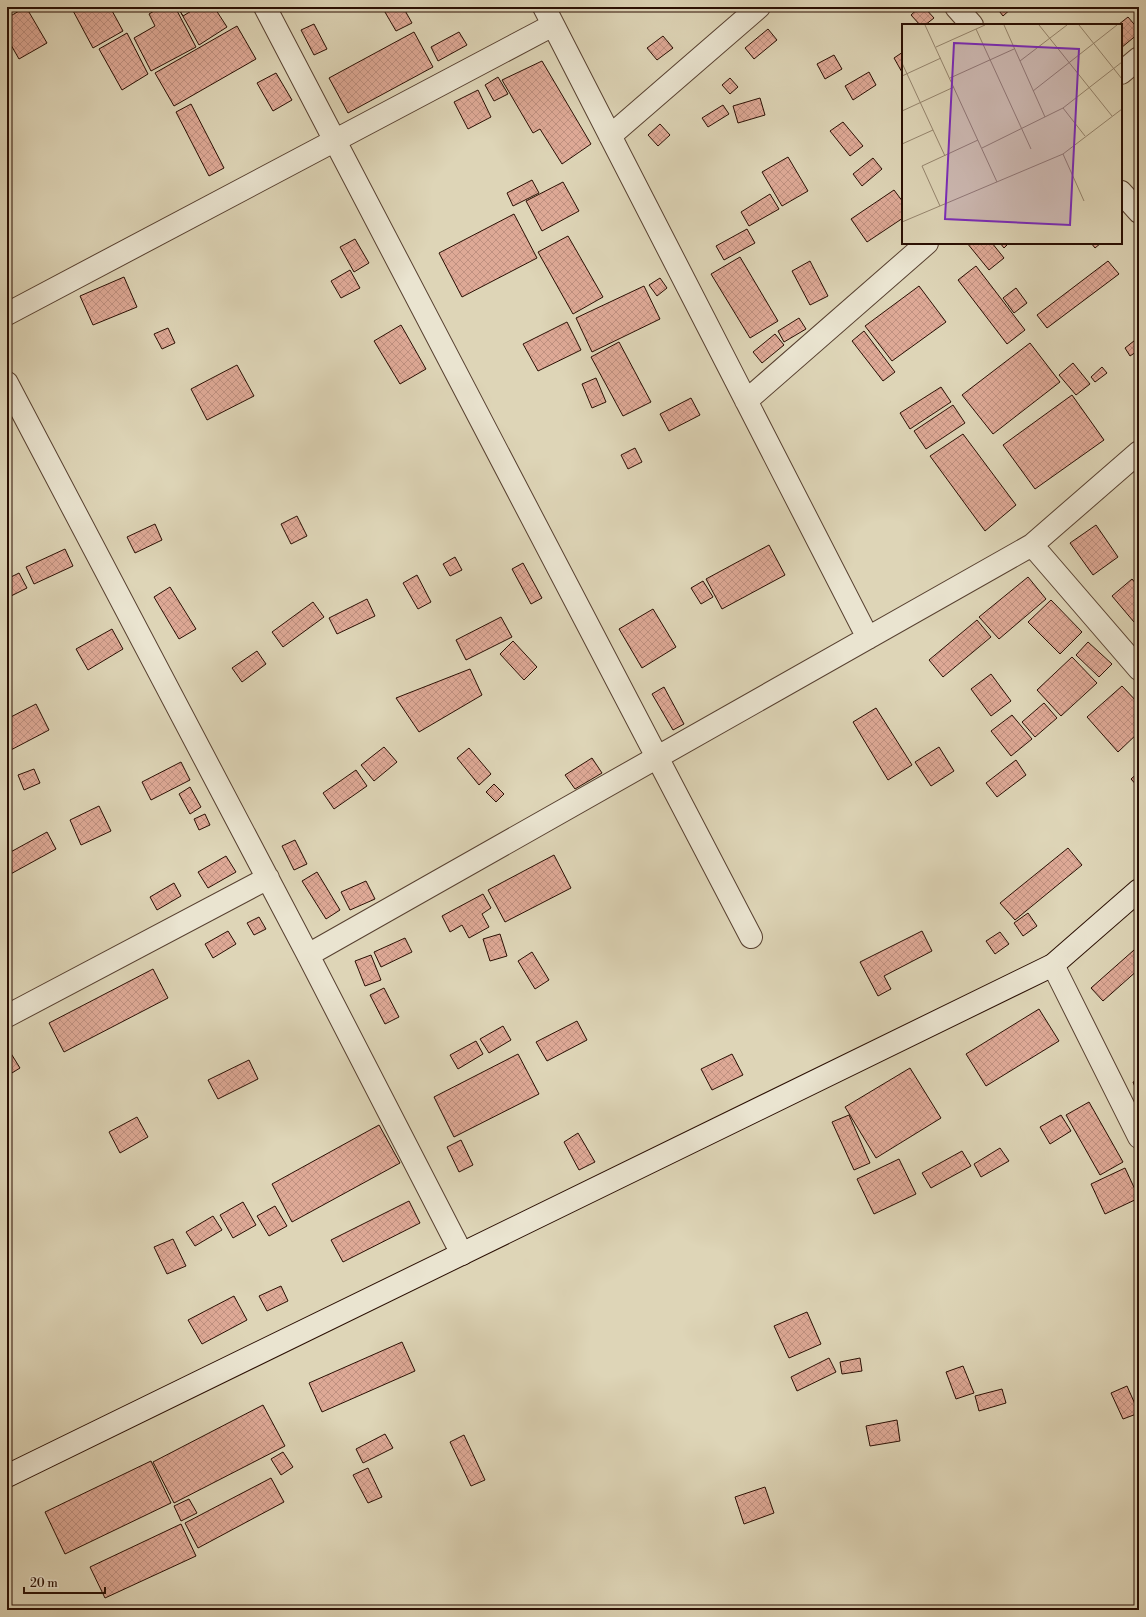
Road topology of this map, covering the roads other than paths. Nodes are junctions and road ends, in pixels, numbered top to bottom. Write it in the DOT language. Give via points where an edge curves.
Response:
graph roads {
  1 [pos="265,7"];
  2 [pos="759,7"];
  3 [pos="956,7"];
  4 [pos="549,16"];
  5 [pos="971,24"];
  6 [pos="1139,58"];
  7 [pos="1122,73"];
  8 [pos="610,136"];
  9 [pos="334,140"];
  10 [pos="1122,193"];
  11 [pos="1139,212"];
  12 [pos="926,244"];
  13 [pos="7,314"];
  14 [pos="7,383"];
  15 [pos="746,401"];
  16 [pos="13,410"];
  17 [pos="1139,452"];
  18 [pos="1032,545"];
  19 [pos="868,638"];
  20 [pos="1139,669"];
  21 [pos="657,758"];
  22 [pos="268,878"];
  23 [pos="1139,890"];
  24 [pos="751,937"];
  25 [pos="308,955"];
  26 [pos="1053,965"];
  27 [pos="7,1016"];
  28 [pos="1139,1137"];
  29 [pos="462,1254"];
  30 [pos="7,1476"];
  1 -- 9 [label="street"];
  2 -- 8 [label="street"];
  3 -- 5 [label="street"];
  4 -- 8 [label="street"];
  4 -- 9 [label="street"];
  6 -- 7 [label="street"];
  8 -- 15 [label="street"];
  9 -- 13 [label="street"];
  9 -- 21 [label="street"];
  10 -- 11 [label="street"];
  12 -- 15 [label="street"];
  14 -- 16 [label="street"];
  15 -- 19 [label="street"];
  16 -- 22 [label="street"];
  17 -- 18 [label="street"];
  18 -- 19 [label="street"];
  18 -- 20 [label="street"];
  19 -- 21 [label="street"];
  21 -- 24 [label="street"];
  21 -- 25 [label="street"];
  22 -- 25 [label="street"];
  22 -- 27 [label="street"];
  23 -- 26 [label="street"];
  25 -- 29 [label="street"];
  26 -- 28 [label="street"];
  26 -- 29 [label="street"];
  29 -- 30 [label="street"];
}
